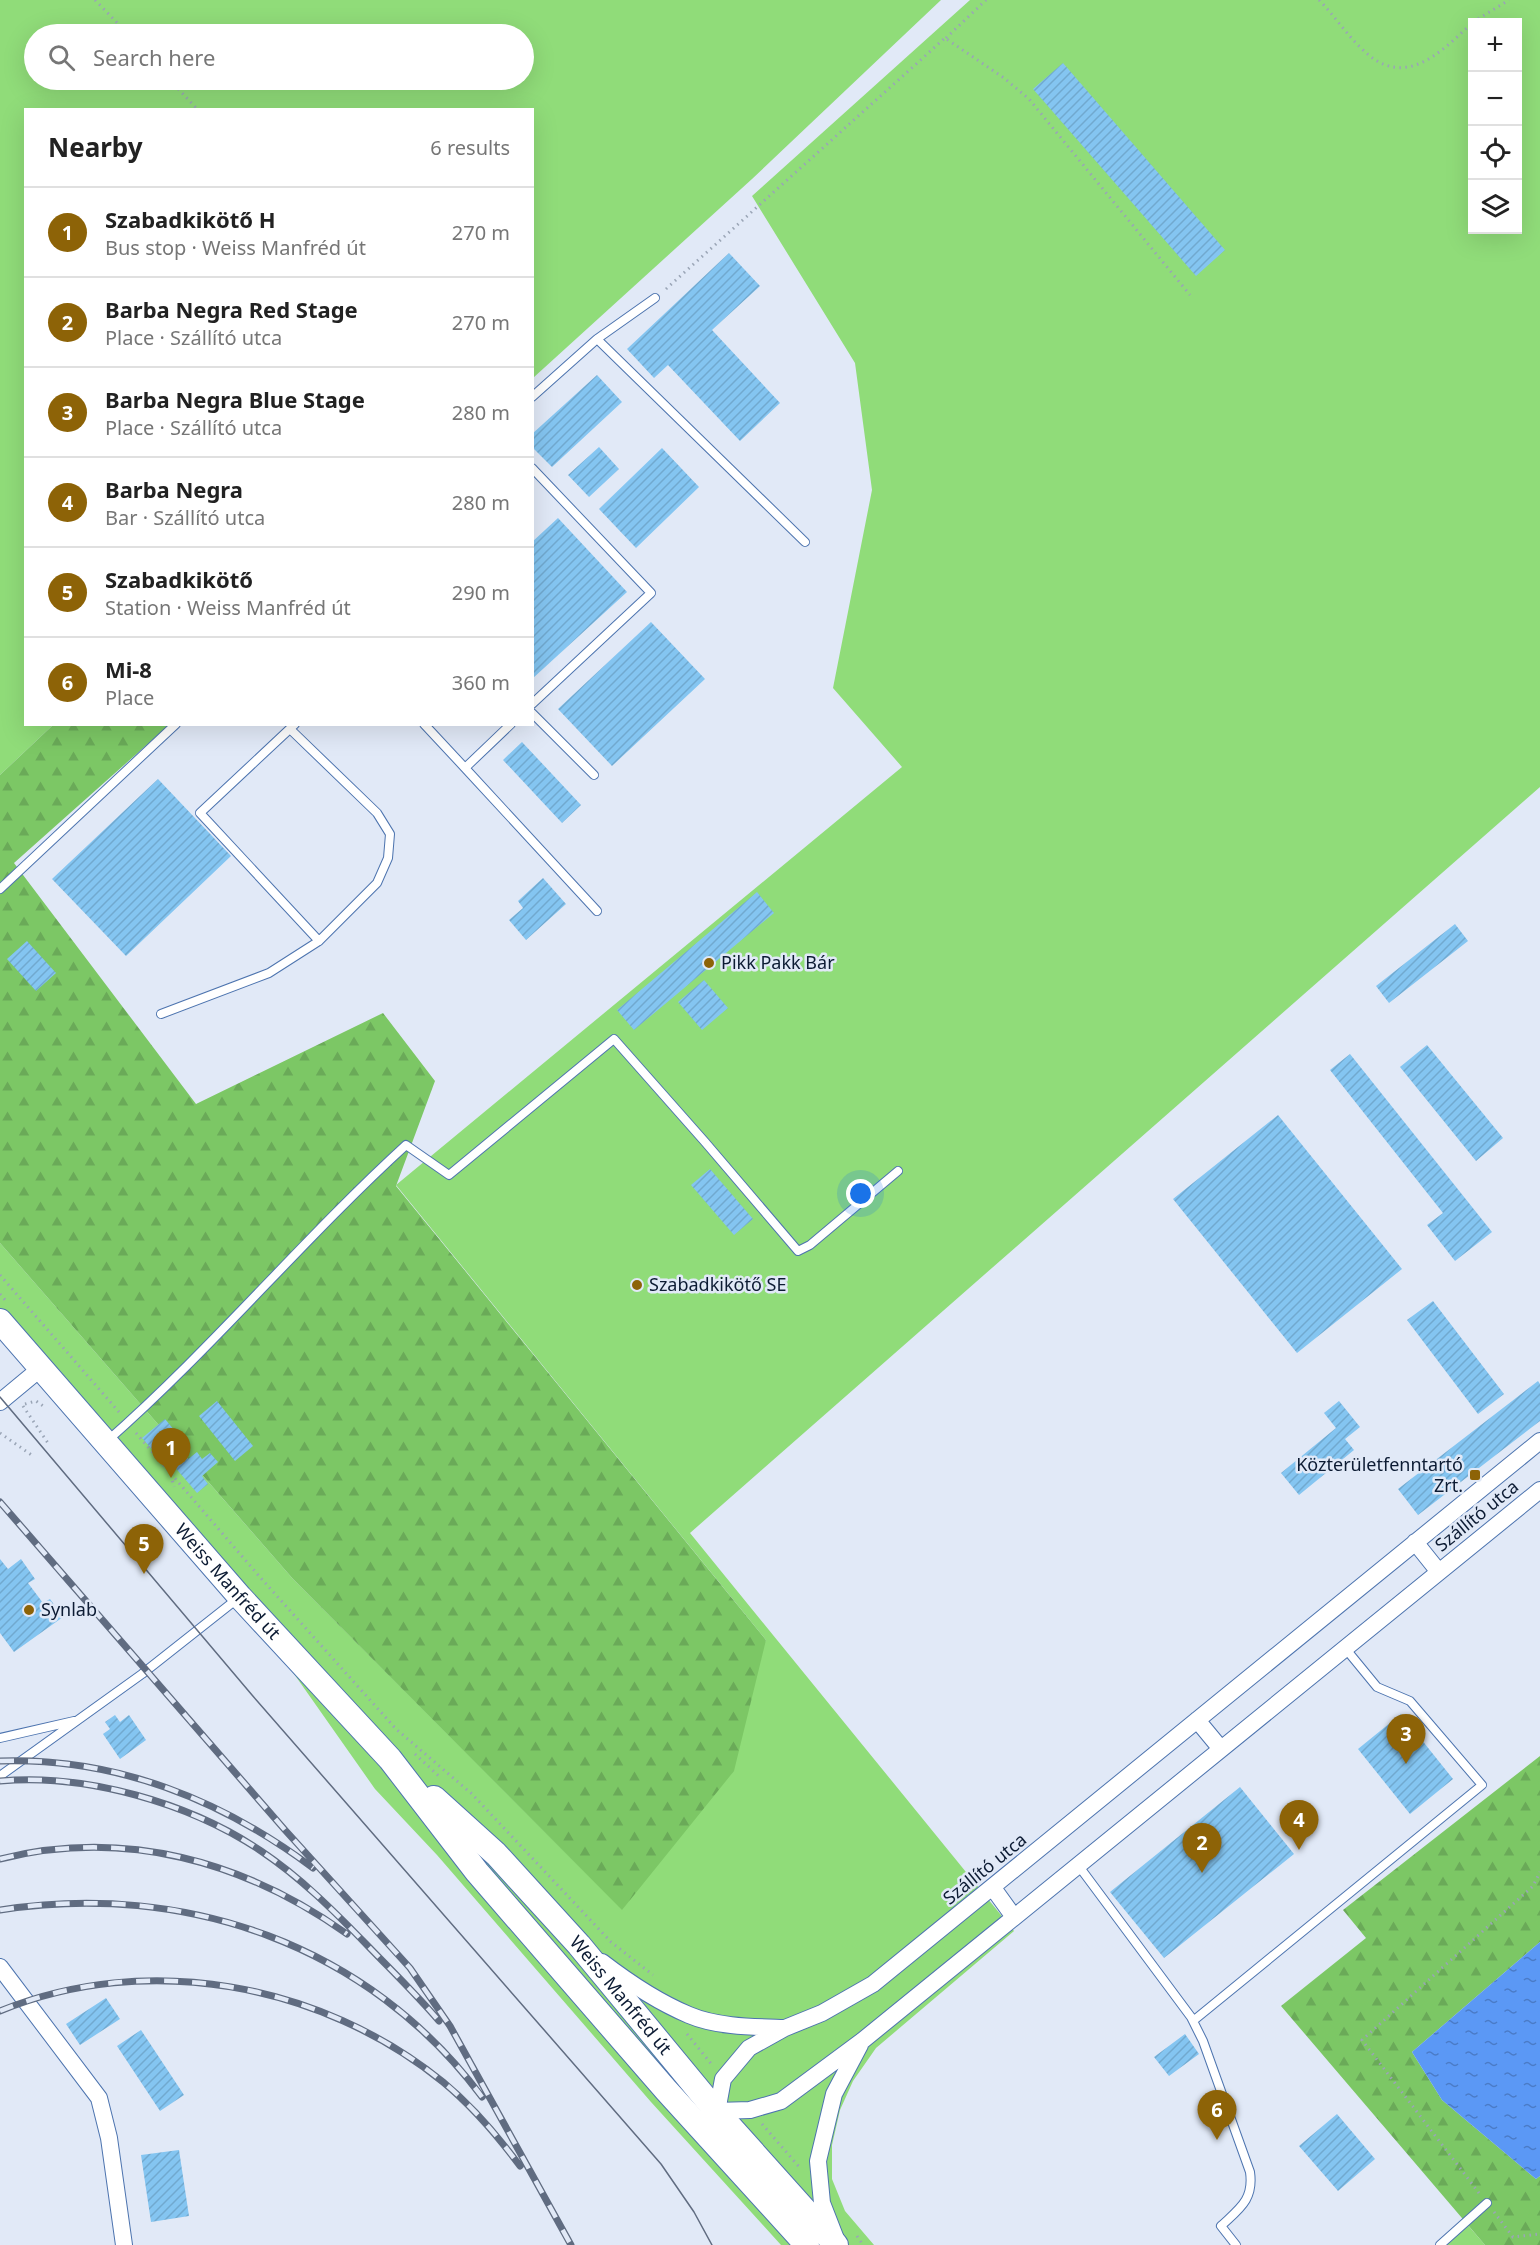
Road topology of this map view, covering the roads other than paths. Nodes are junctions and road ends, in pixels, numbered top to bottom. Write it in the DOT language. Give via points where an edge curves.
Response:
graph roads {
  1 [pos="655,298"];
  2 [pos="597,339"];
  3 [pos="534,395"];
  4 [pos="534,470"];
  5 [pos="805,542"];
  6 [pos="534,702"];
  7 [pos="534,716"];
  8 [pos="174,726"];
  9 [pos="426,726"];
  10 [pos="509,726"];
  11 [pos="293,727"];
  12 [pos="465,768"];
  13 [pos="594,775"];
  14 [pos="0,889"];
  15 [pos="597,911"];
  16 [pos="319,941"];
  17 [pos="161,1014"];
  18 [pos="898,1171"];
  19 [pos="0,1321"];
  20 [pos="41,1368"];
  21 [pos="0,1402"];
  22 [pos="1540,1441"];
  23 [pos="106,1442"];
  24 [pos="1540,1490"];
  25 [pos="1415,1542"];
  26 [pos="1439,1572"];
  27 [pos="240,1597"];
  28 [pos="1345,1648"];
  29 [pos="78,1720"];
  30 [pos="1197,1720"];
  31 [pos="0,1738"];
  32 [pos="1221,1749"];
  33 [pos="390,1759"];
  34 [pos="0,1776"];
  35 [pos="1078,1865"];
  36 [pos="993,1888"];
  37 [pos="1014,1917"];
  38 [pos="579,1945"];
  39 [pos="0,1967"];
  40 [pos="1193,2021"];
  41 [pos="785,2028"];
  42 [pos="862,2041"];
  43 [pos="666,2090"];
  44 [pos="716,2111"];
  45 [pos="723,2152"];
  46 [pos="1487,2204"];
  47 [pos="124,2245"];
  48 [pos="807,2245"];
  49 [pos="838,2245"];
  50 [pos="1236,2245"];
  51 [pos="1440,2245"];
  1 -- 2 [label="lane"];
  2 -- 3 [label="lane"];
  2 -- 5 [label="lane"];
  4 -- 6 [label="lane" via="651,593"];
  7 -- 13 [label="lane"];
  8 -- 14 [label="lane"];
  9 -- 12 [label="lane"];
  10 -- 12 [label="lane"];
  11 -- 16 [label="lane" via="377,813 390,834 388,858 377,883"];
  11 -- 16 [label="lane" via="200,813"];
  12 -- 15 [label="lane"];
  16 -- 17 [label="lane" via="269,973"];
  18 -- 23 [label="lane" via="798,1251 614,1039 449,1175 406,1144"];
  19 -- 20 [label="main road, Weiss Manfréd út"];
  20 -- 21 [label="street"];
  20 -- 23 [label="main road, Weiss Manfréd út"];
  22 -- 25 [label="street, Szállító utca"];
  23 -- 27 [label="main road, Weiss Manfréd út"];
  24 -- 26 [label="street, Szállító utca"];
  25 -- 26 [label="street, Szállító utca"];
  25 -- 30 [label="street, Szállító utca"];
  26 -- 28 [label="street, Szállító utca"];
  27 -- 29 [label="lane"];
  27 -- 33 [label="main road, Weiss Manfréd út"];
  28 -- 32 [label="street, Szállító utca"];
  28 -- 40 [label="lane" via="1377,1687 1410,1701 1482,1785"];
  29 -- 31 [label="lane"];
  29 -- 34 [label="lane"];
  30 -- 32 [label="street"];
  30 -- 36 [label="street, Szállító utca"];
  32 -- 35 [label="street, Szállító utca"];
  33 -- 38 [label="main road, Weiss Manfréd út" via="496,1854"];
  33 -- 43 [label="main road, Weiss Manfréd út" via="477,1872"];
  35 -- 37 [label="street, Szállító utca"];
  35 -- 40 [label="lane"];
  36 -- 37 [label="street"];
  36 -- 41 [label="street, Szállító utca" via="873,1984 822,2013"];
  37 -- 42 [label="street, Szállító utca"];
  38 -- 41 [label="street, Szállító utca" via="621,1977 690,2016 740,2027"];
  38 -- 44 [label="main road, Weiss Manfréd út"];
  39 -- 47 [label="street" via="99,2098 109,2138"];
  40 -- 50 [label="lane" via="1250,2172 1249,2195 1221,2226"];
  41 -- 44 [label="street, Szállító utca" via="749,2048 735,2063 723,2079"];
  42 -- 44 [label="street, Szállító utca" via="781,2101 750,2110"];
  42 -- 49 [label="street, Szállító utca" via="834,2094 818,2161 822,2203"];
  43 -- 44 [label="street"];
  43 -- 45 [label="main road, Weiss Manfréd út"];
  44 -- 45 [label="street"];
  44 -- 49 [label="main road, Weiss Manfréd út"];
  45 -- 48 [label="main road, Weiss Manfréd út"];
  46 -- 51 [label="lane"];
}
